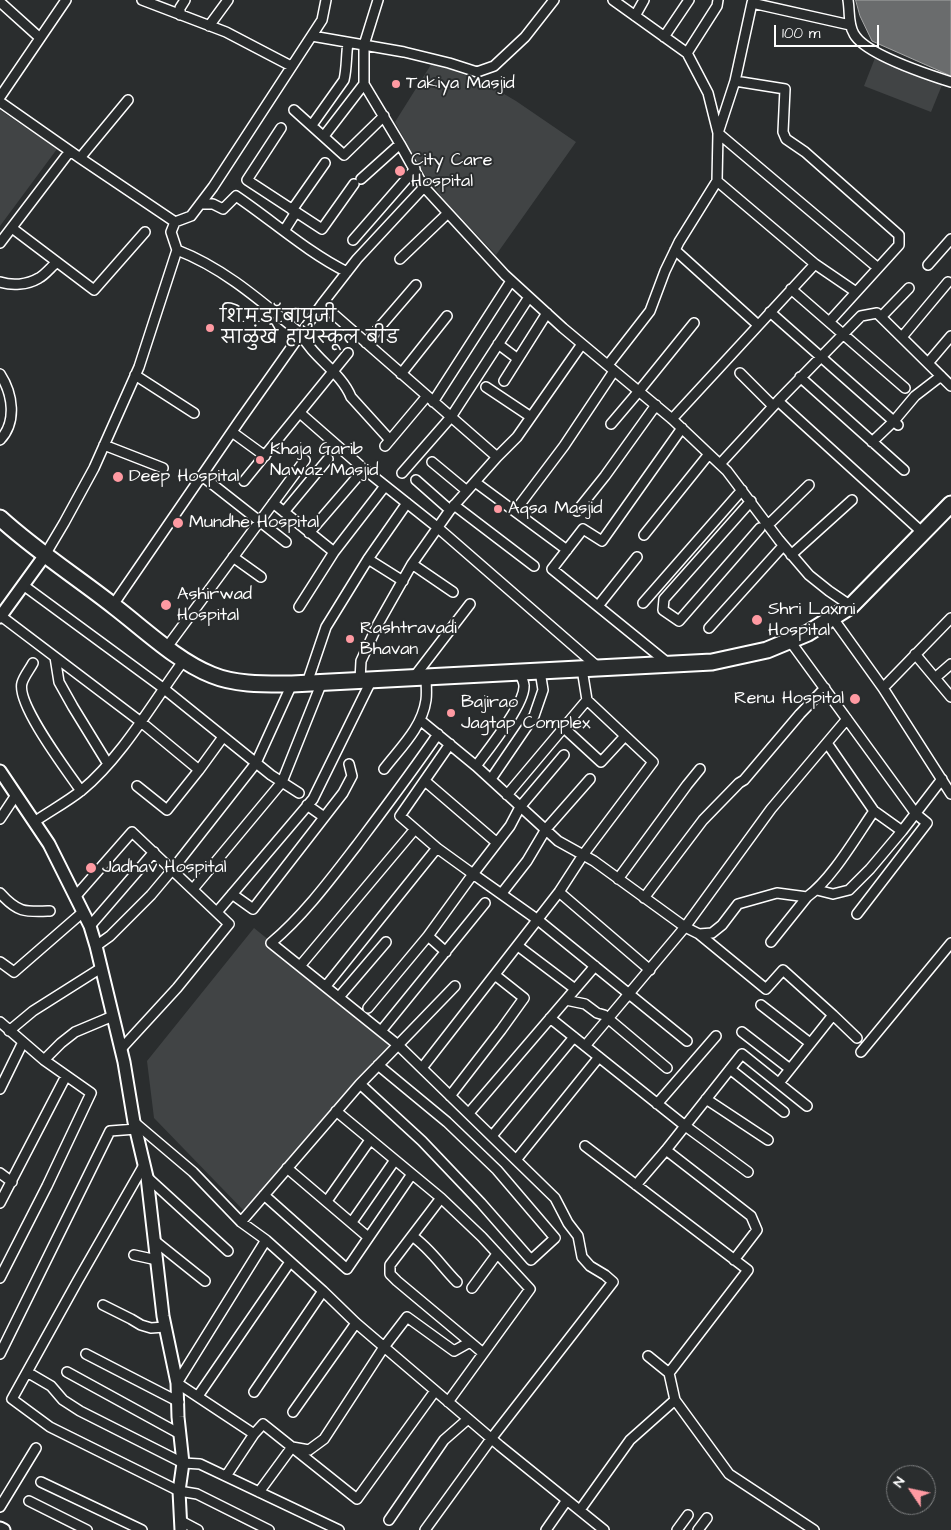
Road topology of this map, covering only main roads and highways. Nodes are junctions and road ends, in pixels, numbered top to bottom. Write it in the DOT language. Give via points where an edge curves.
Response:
graph roads {
  1 [pos="951,504"];
  2 [pos="0,518"];
  1 -- 2 [label="highway" via="851,606 808,633 768,650 712,662 299,683 239,682 214,676 184,660"];
}
